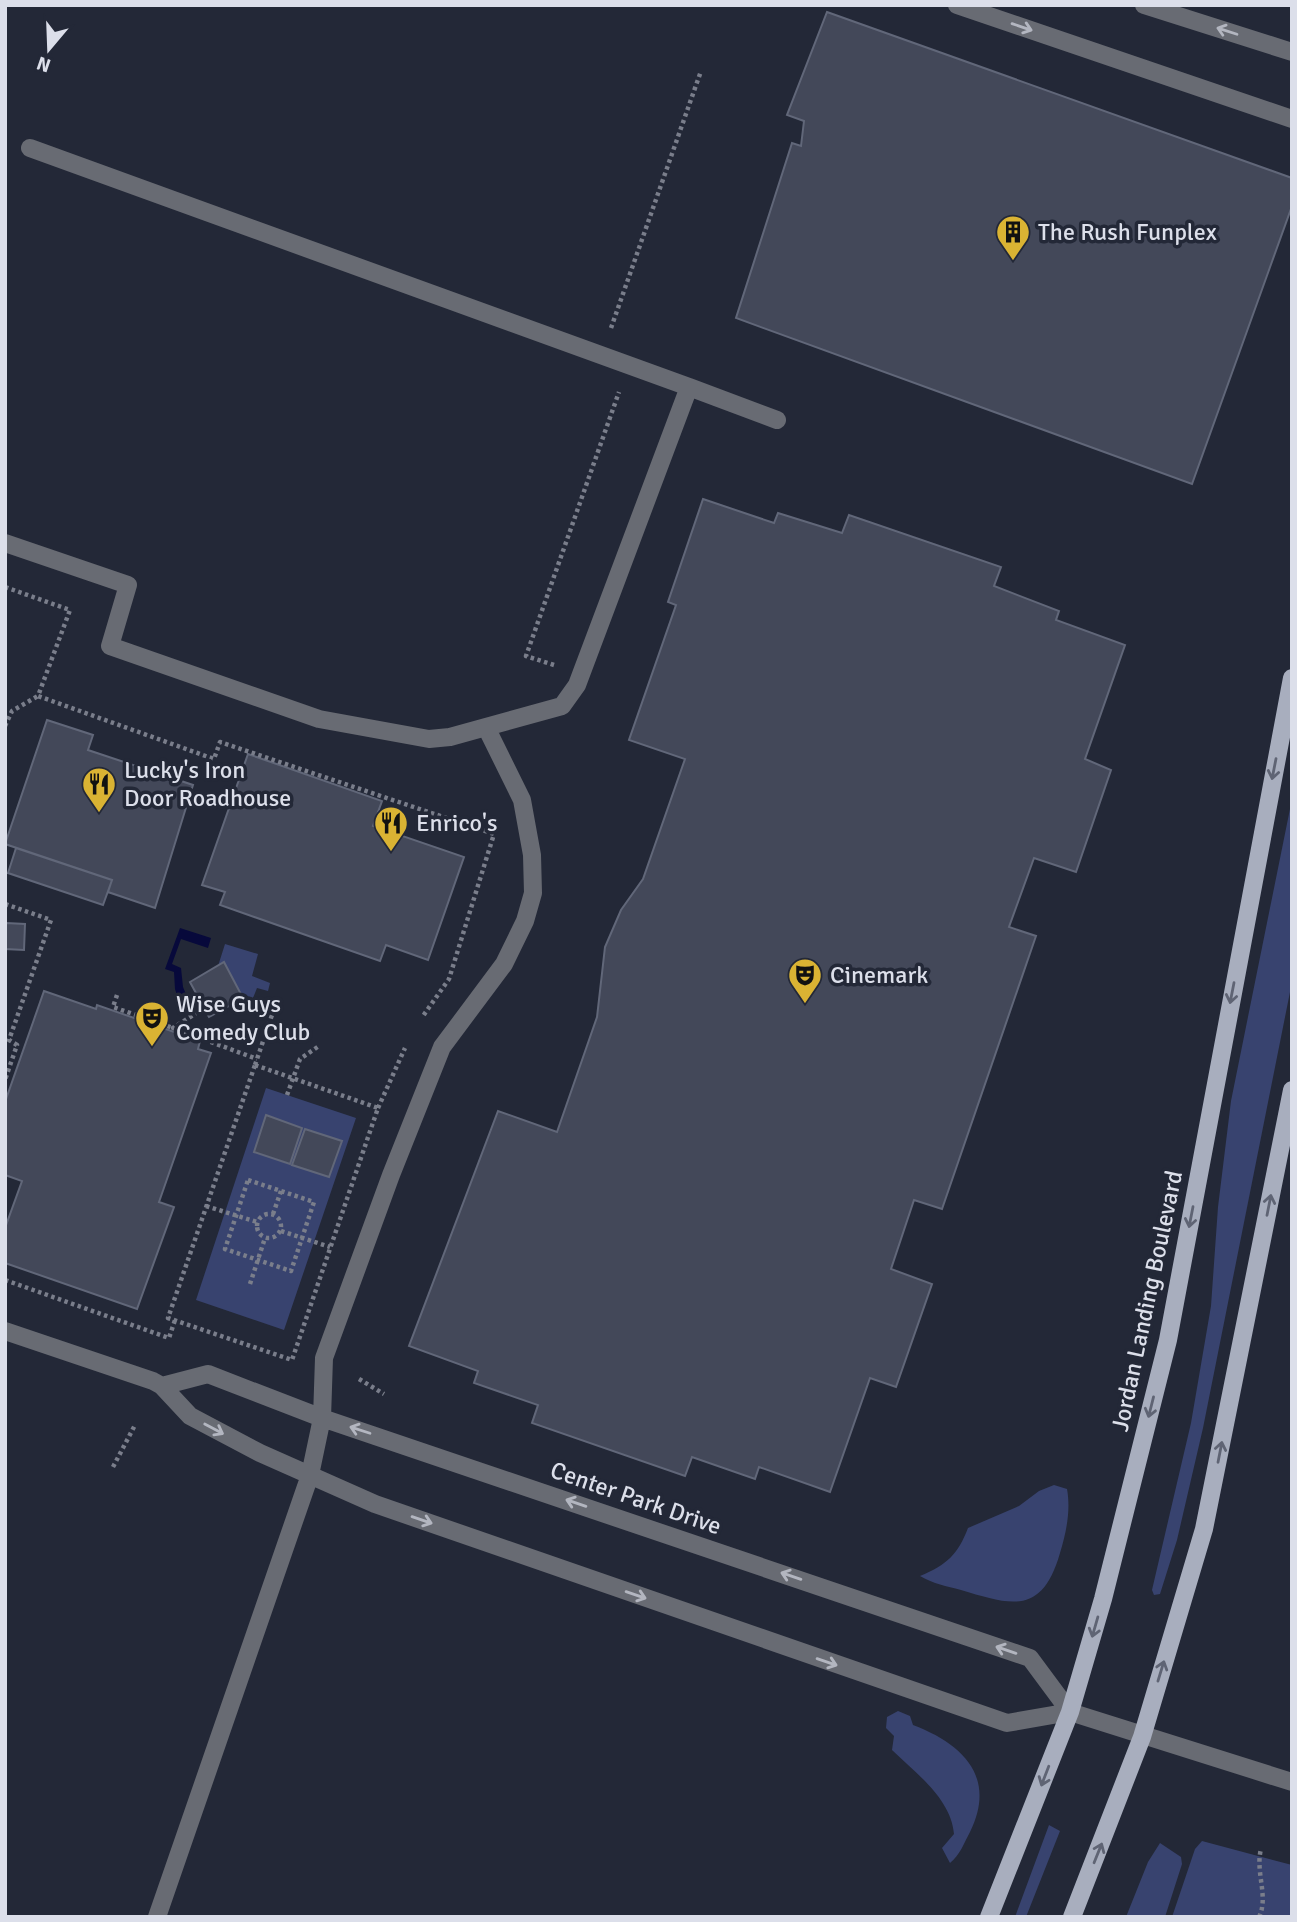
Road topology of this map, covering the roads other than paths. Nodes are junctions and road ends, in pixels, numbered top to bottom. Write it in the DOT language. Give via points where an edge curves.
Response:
graph roads {
  1 [pos="957,5"];
  2 [pos="1144,5"];
  3 [pos="1292,52"];
  4 [pos="1292,119"];
  5 [pos="30,148"];
  6 [pos="689,387"];
  7 [pos="777,420"];
  8 [pos="5,543"];
  9 [pos="1292,678"];
  10 [pos="486,727"];
  11 [pos="1292,1090"];
  12 [pos="5,1331"];
  13 [pos="162,1386"];
  14 [pos="322,1418"];
  15 [pos="310,1475"];
  16 [pos="1070,1712"];
  17 [pos="1142,1737"];
  18 [pos="1292,1782"];
  19 [pos="157,1917"];
  20 [pos="989,1917"];
  21 [pos="1072,1917"];
  1 -- 4 [label="street, one-way"];
  3 -- 2 [label="street, one-way"];
  5 -- 6 [label="street"];
  6 -- 7 [label="street"];
  6 -- 10 [label="street" via="577,685 562,706"];
  8 -- 10 [label="street" via="128,585 110,646 319,719 429,739"];
  9 -- 16 [label="main road, Jordan Landing Boulevard, one-way" via="1168,1340 1104,1599"];
  10 -- 14 [label="street" via="522,800 533,893 504,964 442,1047 324,1359"];
  17 -- 11 [label="main road, one-way" via="1204,1530"];
  12 -- 13 [label="street"];
  13 -- 14 [label="street, Center Park Drive" via="208,1374"];
  13 -- 15 [label="street, one-way" via="190,1416"];
  14 -- 15 [label="street"];
  16 -- 14 [label="street, Center Park Drive, one-way" via="1030,1658"];
  15 -- 16 [label="street, one-way" via="375,1504 1007,1723"];
  15 -- 19 [label="street"];
  16 -- 17 [label="street"];
  16 -- 20 [label="main road, Jordan Landing Boulevard, one-way"];
  17 -- 18 [label="street"];
  21 -- 17 [label="main road, one-way"];
}
